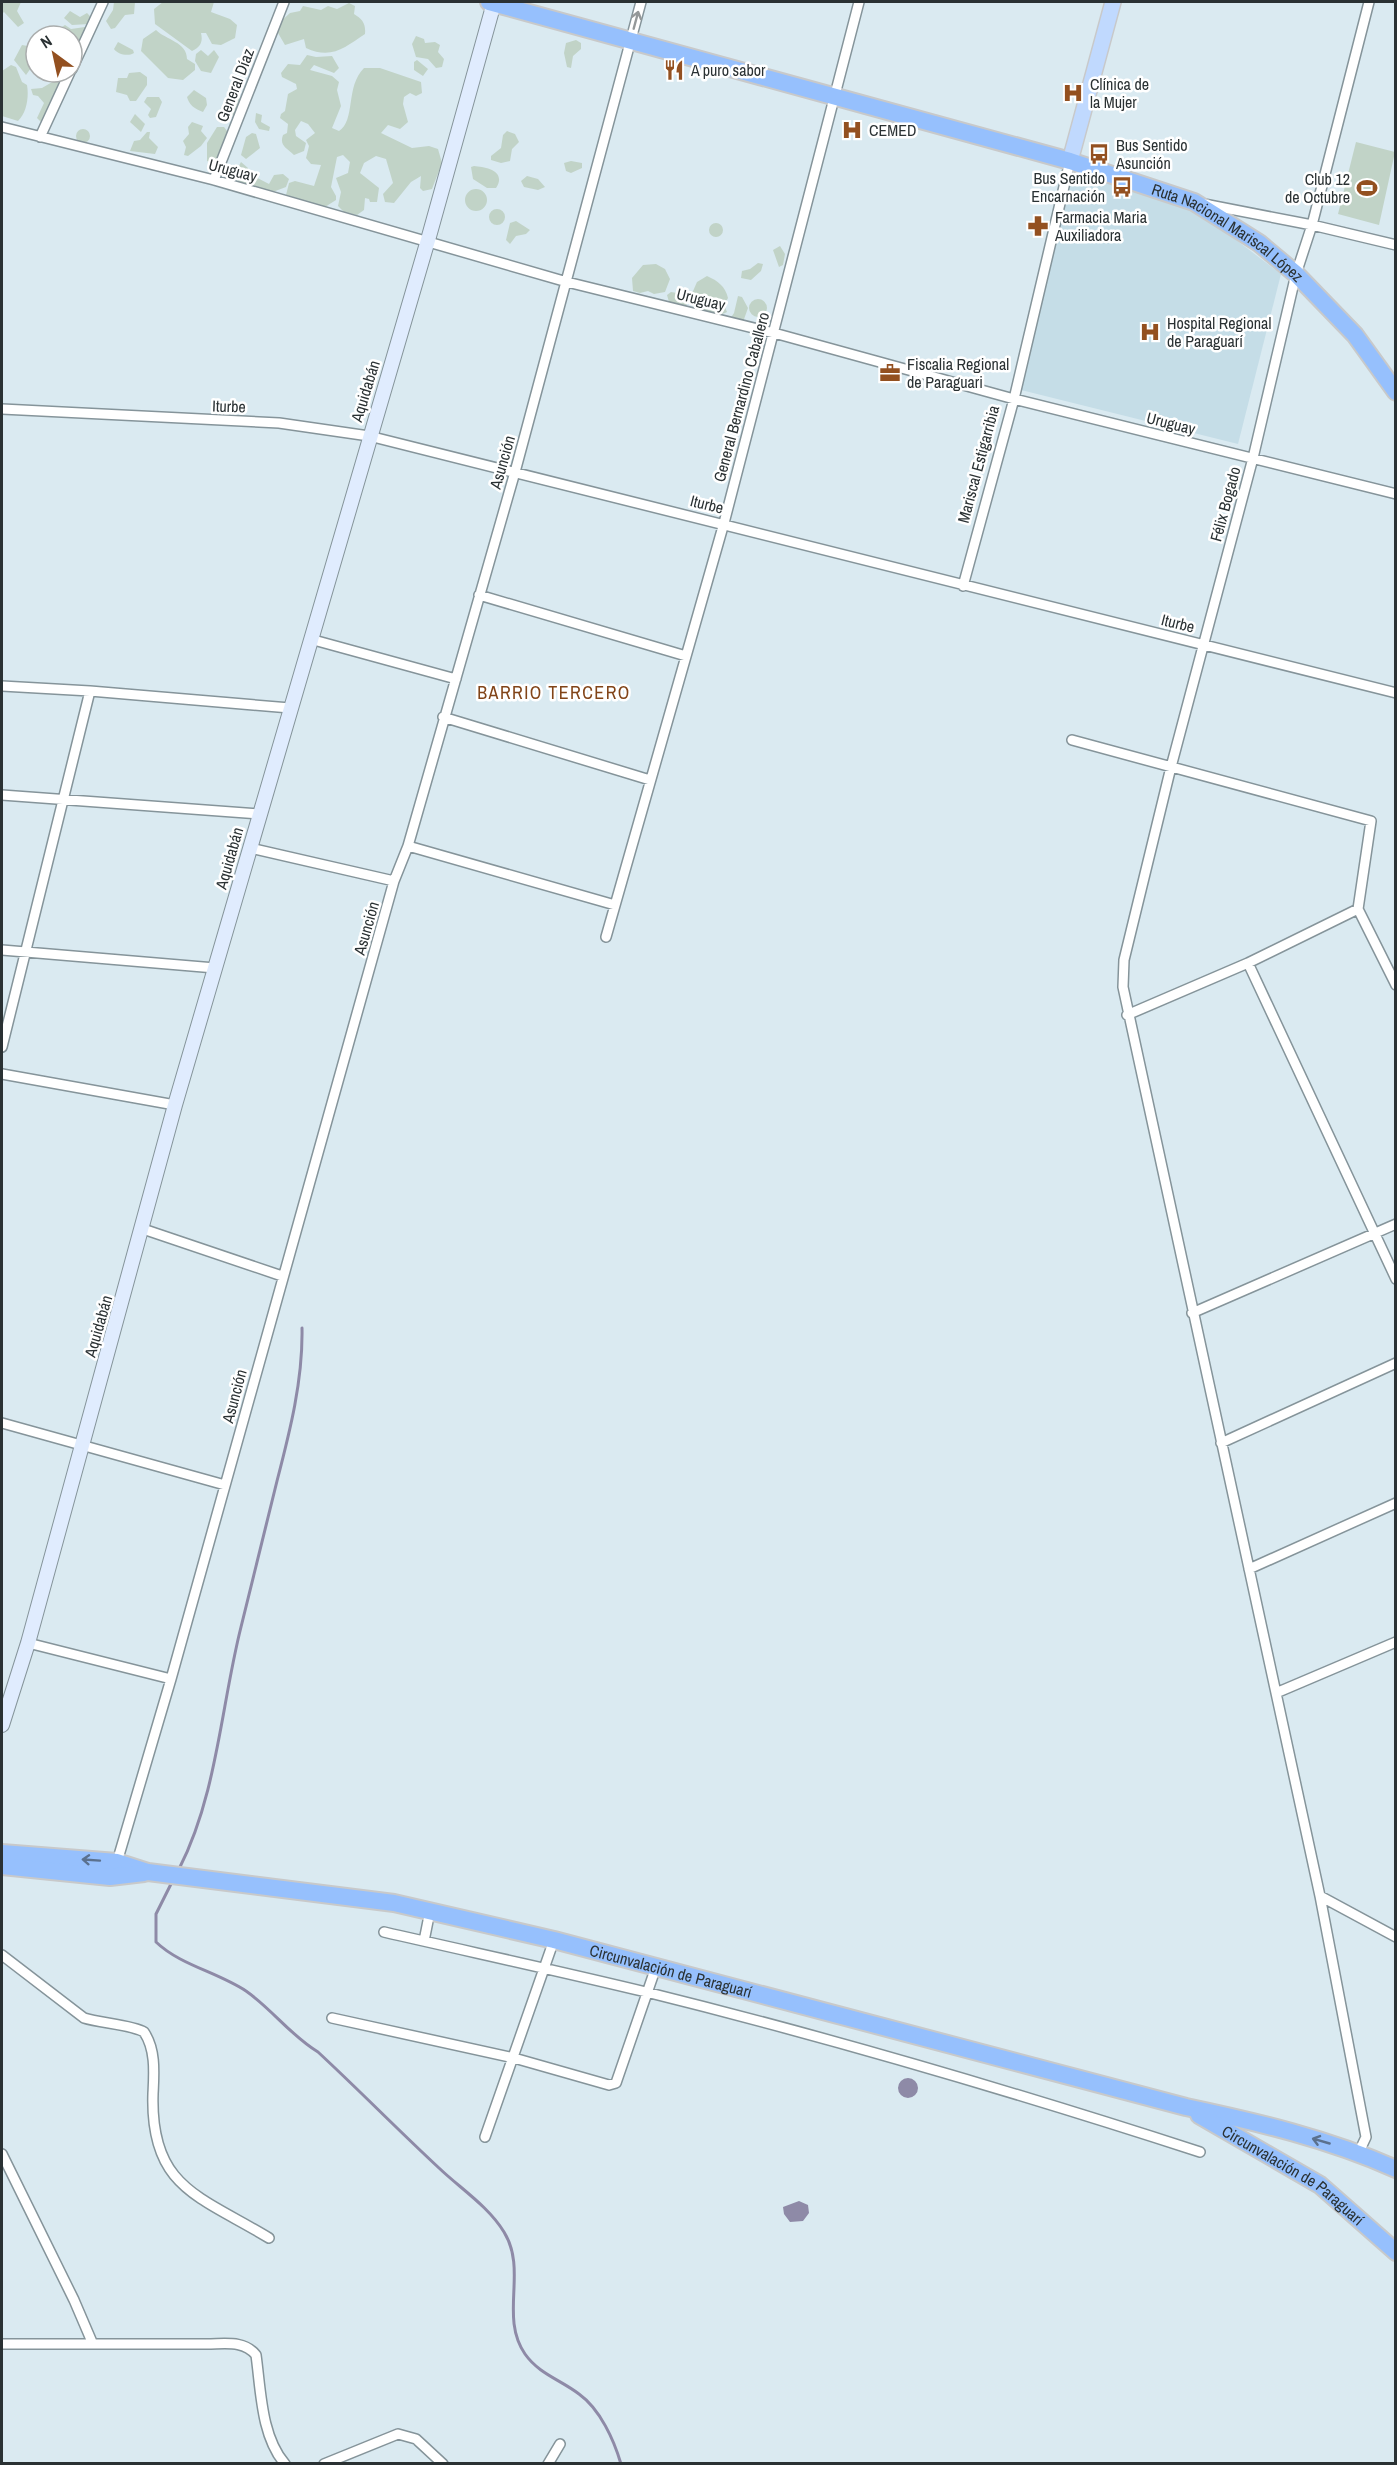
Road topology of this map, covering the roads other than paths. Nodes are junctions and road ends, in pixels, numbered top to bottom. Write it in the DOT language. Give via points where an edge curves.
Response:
graph roads {
  1 [pos="103,2"];
  2 [pos="284,2"];
  3 [pos="493,2"];
  4 [pos="640,2"];
  5 [pos="859,2"];
  6 [pos="1113,2"];
  7 [pos="1369,2"];
  8 [pos="631,39"];
  9 [pos="84,42"];
  10 [pos="65,84"];
  11 [pos="833,95"];
  12 [pos="2,129"];
  13 [pos="40,137"];
  14 [pos="1070,161"];
  15 [pos="214,180"];
  16 [pos="1194,202"];
  17 [pos="1312,225"];
  18 [pos="428,240"];
  19 [pos="1395,245"];
  20 [pos="1296,274"];
  21 [pos="567,282"];
  22 [pos="774,333"];
  23 [pos="1395,392"];
  24 [pos="1014,399"];
  25 [pos="2,409"];
  26 [pos="369,436"];
  27 [pos="1253,458"];
  28 [pos="515,472"];
  29 [pos="1395,494"];
  30 [pos="724,523"];
  31 [pos="963,586"];
  32 [pos="479,595"];
  33 [pos="310,639"];
  34 [pos="1202,644"];
  35 [pos="687,656"];
  36 [pos="456,679"];
  37 [pos="2,686"];
  38 [pos="90,691"];
  39 [pos="1395,693"];
  40 [pos="290,708"];
  41 [pos="443,717"];
  42 [pos="1072,740"];
  43 [pos="1171,767"];
  44 [pos="650,780"];
  45 [pos="2,795"];
  46 [pos="63,799"];
  47 [pos="259,814"];
  48 [pos="408,846"];
  49 [pos="250,848"];
  50 [pos="394,881"];
  51 [pos="615,905"];
  52 [pos="1358,909"];
  53 [pos="606,937"];
  54 [pos="2,950"];
  55 [pos="25,952"];
  56 [pos="1248,963"];
  57 [pos="215,968"];
  58 [pos="1395,985"];
  59 [pos="1127,1016"];
  60 [pos="2,1047"];
  61 [pos="2,1074"];
  62 [pos="175,1105"];
  63 [pos="1395,1224"];
  64 [pos="143,1229"];
  65 [pos="1374,1233"];
  66 [pos="282,1276"];
  67 [pos="1395,1279"];
  68 [pos="1192,1313"];
  69 [pos="1395,1363"];
  70 [pos="2,1423"];
  71 [pos="1221,1443"];
  72 [pos="82,1446"];
  73 [pos="225,1485"];
  74 [pos="1395,1503"];
  75 [pos="1249,1569"];
  76 [pos="1394,1642"];
  77 [pos="27,1643"];
  78 [pos="1395,1654"];
  79 [pos="171,1679"];
  80 [pos="1276,1693"];
  81 [pos="2,1725"];
  82 [pos="2,1856"];
  83 [pos="117,1862"];
  84 [pos="148,1872"];
  85 [pos="1320,1896"];
  86 [pos="430,1911"];
  87 [pos="384,1932"];
  88 [pos="1395,1937"];
  89 [pos="554,1940"];
  90 [pos="424,1941"];
  91 [pos="2,1955"];
  92 [pos="656,1967"];
  93 [pos="544,1969"];
  94 [pos="647,1993"];
  95 [pos="332,2018"];
  96 [pos="514,2058"];
  97 [pos="1185,2107"];
  98 [pos="485,2137"];
  99 [pos="1200,2152"];
  100 [pos="1359,2152"];
  101 [pos="2,2154"];
  102 [pos="1395,2169"];
  103 [pos="269,2238"];
  104 [pos="1395,2253"];
  105 [pos="92,2342"];
  106 [pos="2,2344"];
  107 [pos="560,2444"];
  108 [pos="331,2462"];
  109 [pos="285,2463"];
  110 [pos="443,2463"];
  111 [pos="549,2463"];
  1 -- 9 [label="street"];
  2 -- 15 [label="street, General Díaz"];
  3 -- 8 [label="highway, Ruta Nacional Mariscal López"];
  3 -- 18 [label="street, Aquidabán"];
  8 -- 4 [label="street, Asunción, one-way"];
  5 -- 11 [label="street, General Bernardino Caballero"];
  6 -- 14 [label="main road, Mariscal Estigarribia"];
  7 -- 17 [label="street, Félix Bogado"];
  8 -- 11 [label="highway, Ruta Nacional Mariscal López"];
  8 -- 21 [label="street, Asunción"];
  10 -- 13 [label="street"];
  11 -- 14 [label="highway, Ruta Nacional Mariscal López"];
  11 -- 22 [label="street, General Bernardino Caballero"];
  12 -- 13 [label="street, Uruguay"];
  13 -- 15 [label="street, Uruguay"];
  14 -- 16 [label="highway, Ruta Nacional Mariscal López"];
  14 -- 24 [label="street, Mariscal Estigarribia"];
  15 -- 18 [label="street, Uruguay"];
  16 -- 17 [label="street"];
  16 -- 20 [label="highway, Ruta Nacional Mariscal López" via="1259,243"];
  17 -- 19 [label="street"];
  17 -- 20 [label="street, Félix Bogado"];
  18 -- 21 [label="street, Uruguay"];
  18 -- 26 [label="street, Aquidabán"];
  20 -- 23 [label="highway, Ruta Nacional Mariscal López" via="1355,335"];
  20 -- 27 [label="street, Félix Bogado"];
  21 -- 22 [label="street, Uruguay"];
  21 -- 28 [label="street, Asunción"];
  22 -- 24 [label="street, Uruguay"];
  22 -- 30 [label="street, General Bernardino Caballero"];
  24 -- 27 [label="street, Uruguay"];
  24 -- 31 [label="street, Mariscal Estigarribia"];
  25 -- 26 [label="street, Iturbe" via="279,423"];
  26 -- 28 [label="street, Iturbe"];
  26 -- 33 [label="street, Aquidabán"];
  27 -- 29 [label="street, Uruguay"];
  27 -- 34 [label="street, Félix Bogado"];
  28 -- 30 [label="street, Iturbe"];
  28 -- 32 [label="street, Asunción"];
  30 -- 31 [label="street, Iturbe"];
  30 -- 35 [label="street, General Bernardino Caballero"];
  31 -- 34 [label="street, Iturbe"];
  32 -- 35 [label="street"];
  32 -- 36 [label="street, Asunción"];
  33 -- 36 [label="street"];
  33 -- 40 [label="street, Aquidabán"];
  34 -- 39 [label="street, Iturbe"];
  34 -- 43 [label="street, Félix Bogado"];
  35 -- 44 [label="street, General Bernardino Caballero"];
  36 -- 41 [label="street, Asunción"];
  37 -- 38 [label="street"];
  38 -- 40 [label="street"];
  38 -- 46 [label="street"];
  40 -- 47 [label="street, Aquidabán"];
  41 -- 44 [label="street"];
  41 -- 48 [label="street, Asunción"];
  42 -- 43 [label="street"];
  43 -- 52 [label="street" via="1371,821"];
  43 -- 59 [label="street, Félix Bogado" via="1124,960"];
  44 -- 51 [label="street, General Bernardino Caballero"];
  45 -- 46 [label="street"];
  46 -- 47 [label="street"];
  46 -- 55 [label="street"];
  47 -- 49 [label="street, Aquidabán"];
  48 -- 50 [label="street, Asunción"];
  48 -- 51 [label="street"];
  49 -- 50 [label="street"];
  49 -- 57 [label="street, Aquidabán"];
  50 -- 66 [label="street, Asunción"];
  51 -- 53 [label="street, General Bernardino Caballero"];
  52 -- 56 [label="street"];
  52 -- 58 [label="street"];
  54 -- 55 [label="street"];
  55 -- 57 [label="street"];
  55 -- 60 [label="street"];
  56 -- 59 [label="street"];
  56 -- 65 [label="street"];
  57 -- 62 [label="street, Aquidabán"];
  59 -- 68 [label="street, Félix Bogado"];
  61 -- 62 [label="street"];
  62 -- 64 [label="street, Aquidabán"];
  63 -- 65 [label="street"];
  64 -- 66 [label="street"];
  64 -- 72 [label="street, Aquidabán"];
  65 -- 67 [label="street"];
  65 -- 68 [label="street"];
  66 -- 73 [label="street, Asunción"];
  68 -- 71 [label="street, Félix Bogado"];
  69 -- 71 [label="street"];
  70 -- 72 [label="street"];
  71 -- 75 [label="street, Félix Bogado"];
  72 -- 73 [label="street"];
  72 -- 77 [label="street, Aquidabán"];
  73 -- 79 [label="street, Asunción"];
  74 -- 75 [label="street"];
  75 -- 80 [label="street, Félix Bogado"];
  76 -- 78 [label="street"];
  76 -- 80 [label="street"];
  77 -- 79 [label="street"];
  77 -- 81 [label="street, Aquidabán"];
  79 -- 83 [label="street, Asunción"];
  80 -- 85 [label="street, Félix Bogado"];
  83 -- 82 [label="highway, Circunvalación de Paraguarí, one-way"];
  82 -- 84 [label="highway, Circunvalación de Paraguarí" via="110,1877"];
  83 -- 84 [label="highway, Circunvalación de Paraguarí"];
  84 -- 86 [label="highway, Circunvalación de Paraguarí"];
  85 -- 88 [label="street"];
  85 -- 100 [label="street, Félix Bogado" via="1366,2138"];
  86 -- 89 [label="highway, Circunvalación de Paraguarí"];
  86 -- 90 [label="street"];
  87 -- 90 [label="street"];
  89 -- 92 [label="highway, Circunvalación de Paraguarí"];
  89 -- 93 [label="street"];
  90 -- 93 [label="street"];
  91 -- 103 [label="street" via="84,2018 144,2032 153,2057 152,2116 158,2150 168,2167 186,2190"];
  92 -- 94 [label="street"];
  92 -- 97 [label="highway, Circunvalación de Paraguarí"];
  93 -- 94 [label="street"];
  93 -- 96 [label="street"];
  94 -- 96 [label="street" via="616,2083 609,2085"];
  94 -- 99 [label="street" via="1082,2114"];
  95 -- 96 [label="street"];
  96 -- 98 [label="street"];
  100 -- 97 [label="highway, Circunvalación de Paraguarí, one-way" via="1248,2120"];
  97 -- 104 [label="highway, Circunvalación de Paraguarí" via="1320,2185"];
  100 -- 102 [label="highway, Circunvalación de Paraguarí"];
  101 -- 105 [label="street"];
  105 -- 106 [label="street"];
  105 -- 109 [label="street" via="240,2344 250,2348 256,2355 268,2431 275,2452"];
  107 -- 111 [label="street"];
  108 -- 110 [label="street" via="398,2434 416,2439"];
}
